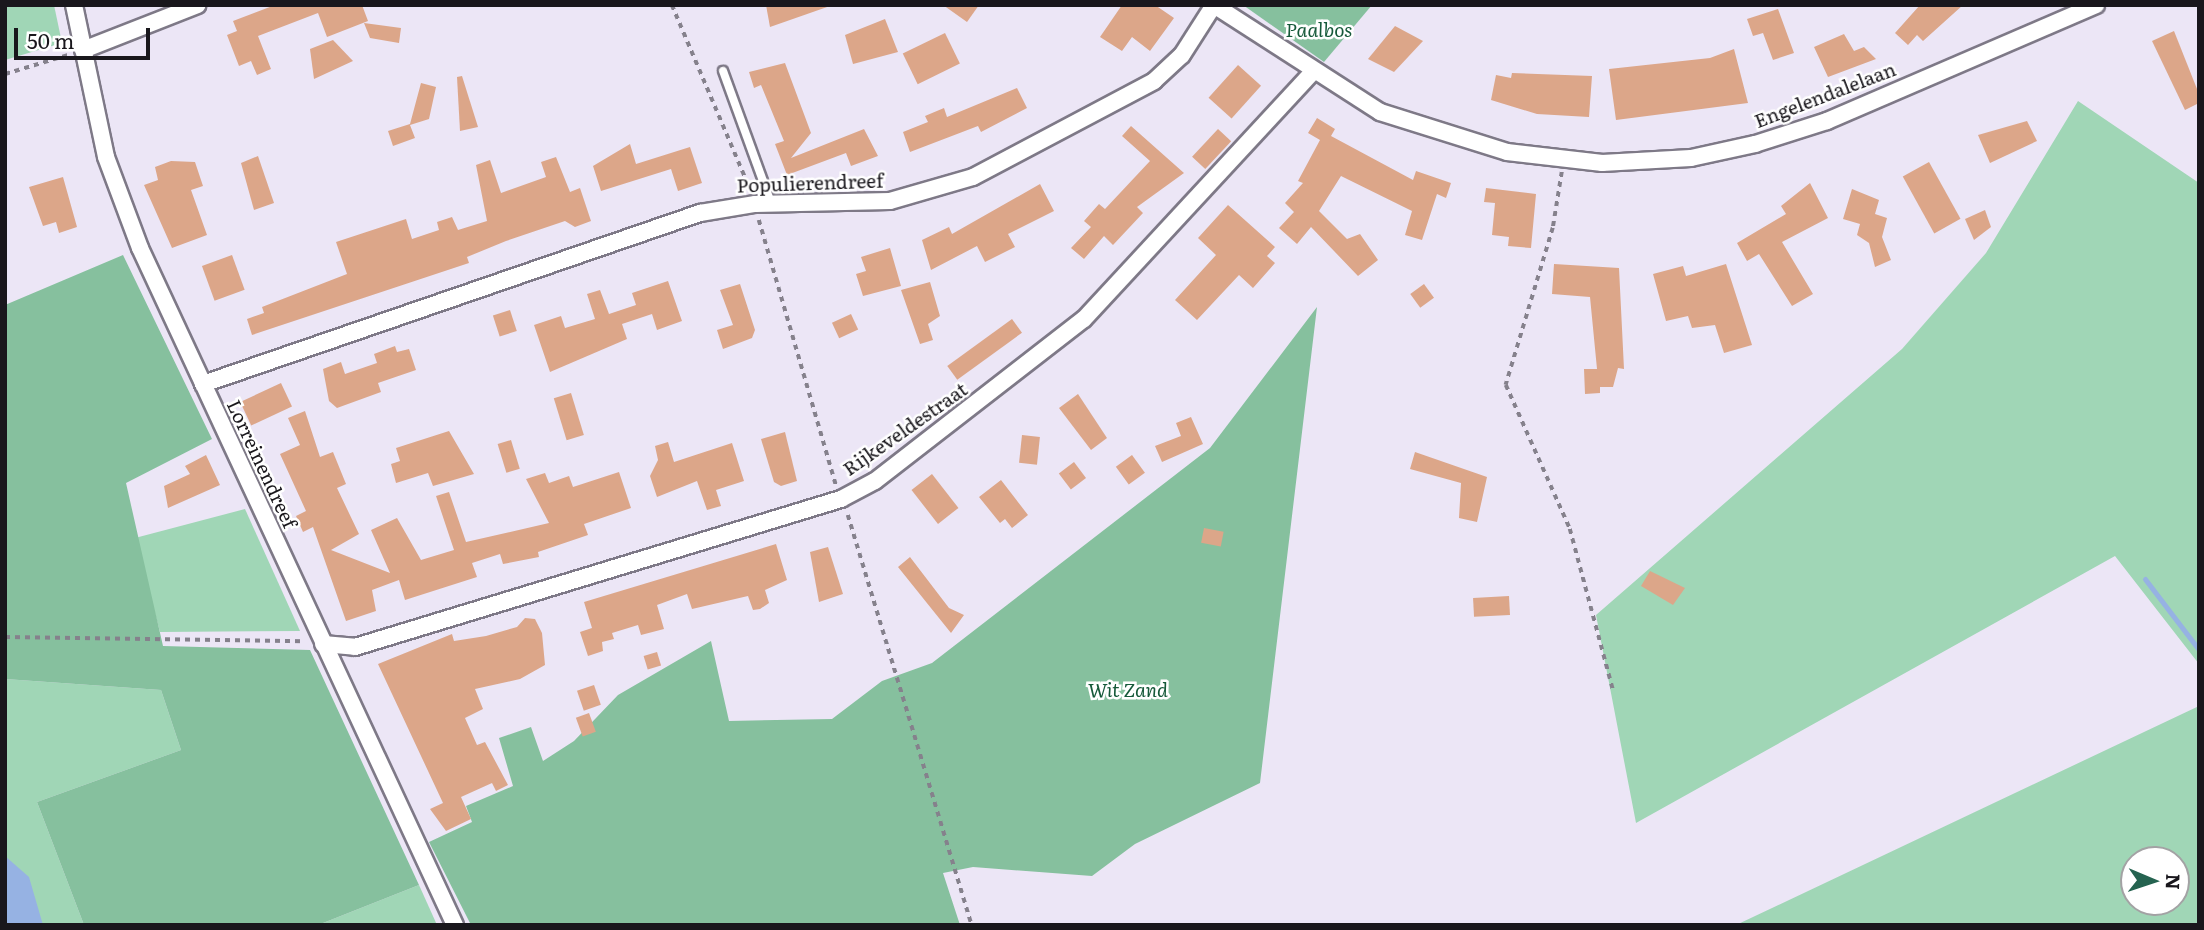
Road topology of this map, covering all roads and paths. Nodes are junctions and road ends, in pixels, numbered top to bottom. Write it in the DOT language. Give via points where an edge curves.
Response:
graph roads {
  1 [pos="74,5"];
  2 [pos="198,5"];
  3 [pos="672,5"];
  4 [pos="1214,5"];
  5 [pos="2096,5"];
  6 [pos="83,50"];
  7 [pos="723,71"];
  8 [pos="1314,71"];
  9 [pos="5,74"];
  10 [pos="1564,159"];
  11 [pos="763,203"];
  12 [pos="203,384"];
  13 [pos="841,499"];
  14 [pos="5,637"];
  15 [pos="323,643"];
  16 [pos="1613,689"];
  17 [pos="455,925"];
  18 [pos="972,925"];
  1 -- 6 [label="street, Lorreinendreef"];
  2 -- 6 [label="street"];
  3 -- 11 [label="path"];
  4 -- 8 [label="street, Engelendalelaan"];
  4 -- 11 [label="street, Populierendreef" via="1182,55 1154,81 973,177 890,201"];
  5 -- 10 [label="street, Engelendalelaan" via="1827,121 1755,144 1691,158"];
  6 -- 9 [label="path"];
  6 -- 12 [label="street, Lorreinendreef" via="106,158"];
  7 -- 11 [label="lane"];
  8 -- 10 [label="street, Engelendalelaan" via="1380,112 1443,136"];
  8 -- 13 [label="street, Rijkeveldestraat" via="1084,319 875,481"];
  10 -- 16 [label="path" via="1553,228 1506,385 1570,529"];
  11 -- 12 [label="street, Populierendreef" via="700,213"];
  11 -- 13 [label="path"];
  12 -- 15 [label="street, Lorreinendreef"];
  13 -- 15 [label="street, Rijkeveldestraat" via="355,647"];
  13 -- 18 [label="path"];
  14 -- 15 [label="path"];
  15 -- 17 [label="street, Lorreinendreef"];
}
